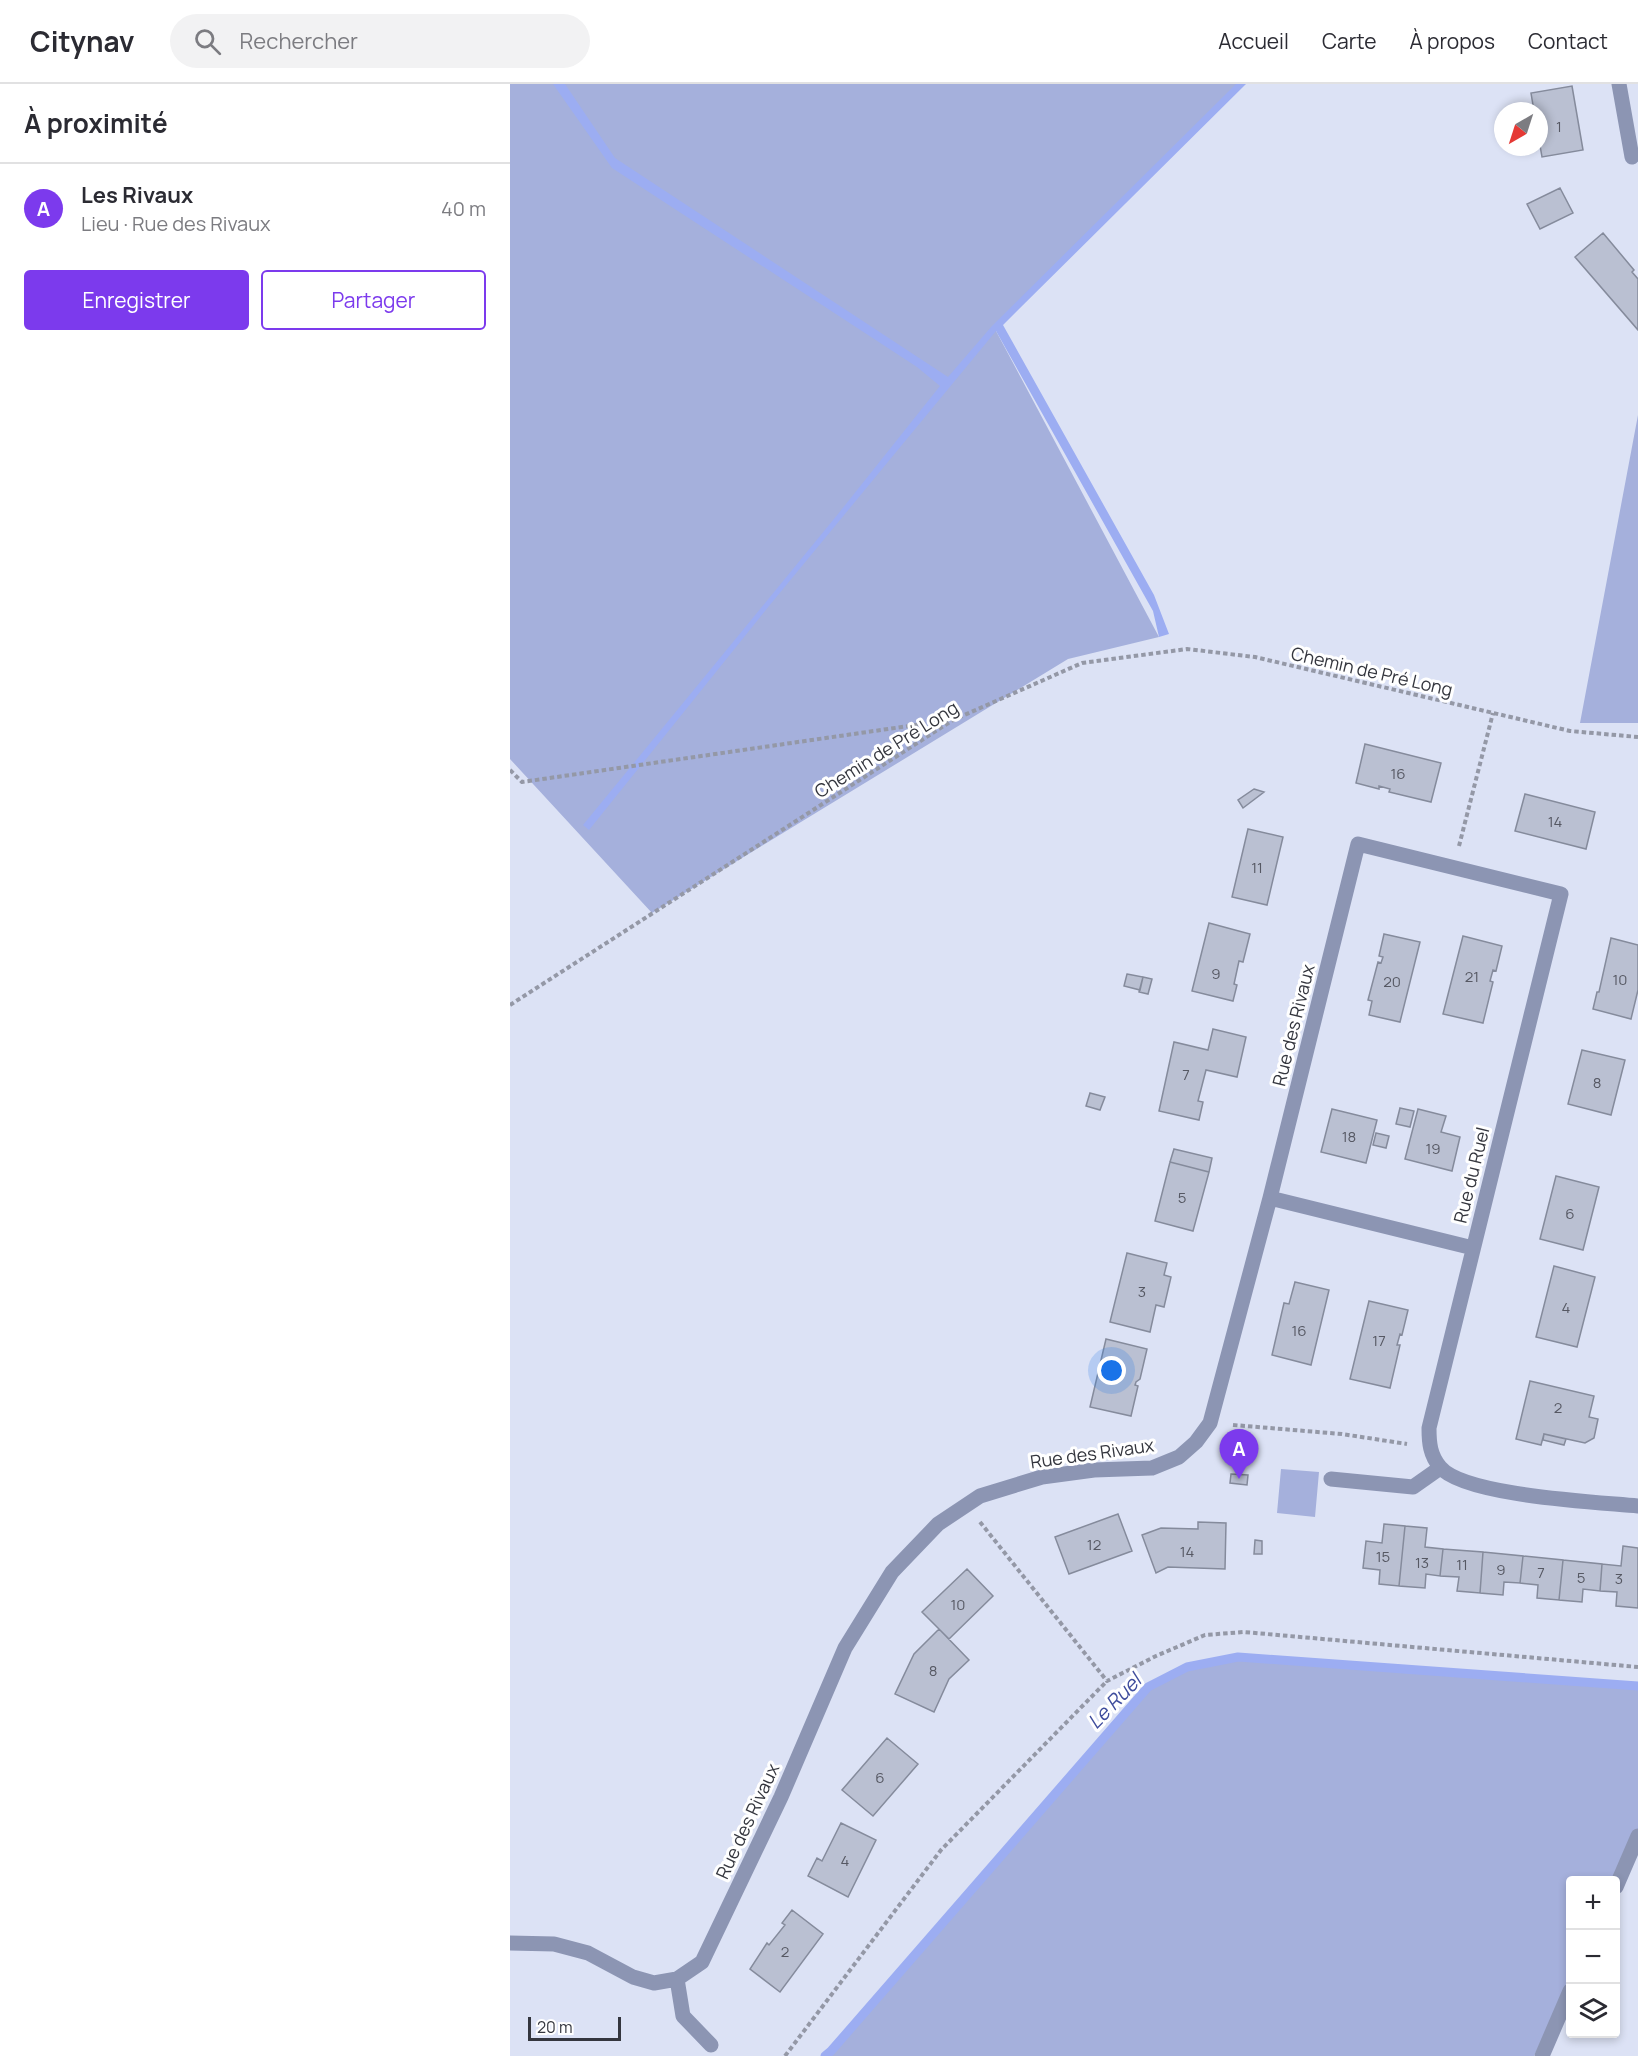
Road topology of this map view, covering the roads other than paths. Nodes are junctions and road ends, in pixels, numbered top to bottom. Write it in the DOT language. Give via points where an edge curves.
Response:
graph roads {
  1 [pos="1619,84"];
  2 [pos="1632,157"];
  3 [pos="1358,844"];
  4 [pos="1270,1198"];
  5 [pos="1473,1248"];
  6 [pos="1440,1468"];
  7 [pos="1331,1479"];
  8 [pos="1638,1506"];
  9 [pos="1638,1836"];
  10 [pos="1620,1878"];
  11 [pos="510,1943"];
  12 [pos="677,1979"];
  13 [pos="1566,2000"];
  14 [pos="711,2045"];
  15 [pos="1542,2056"];
  1 -- 2 [label="street"];
  3 -- 4 [label="street, Rue des Rivaux"];
  3 -- 5 [label="street, Rue du Ruel" via="1561,894"];
  4 -- 5 [label="street"];
  4 -- 12 [label="street, Rue des Rivaux" via="1210,1423 1196,1442 1179,1457 1152,1468 1042,1477 980,1497 938,1524 892,1572 845,1648 781,1797 707,1953 702,1962"];
  5 -- 6 [label="street, Rue du Ruel" via="1429,1428 1429,1448"];
  6 -- 7 [label="street" via="1413,1487"];
  6 -- 8 [label="street" via="1492,1491"];
  9 -- 10 [label="street"];
  11 -- 12 [label="street, Rue des Rivaux" via="554,1944 588,1953 633,1977 654,1983"];
  12 -- 14 [label="street" via="683,2016"];
  13 -- 15 [label="street"];
}
